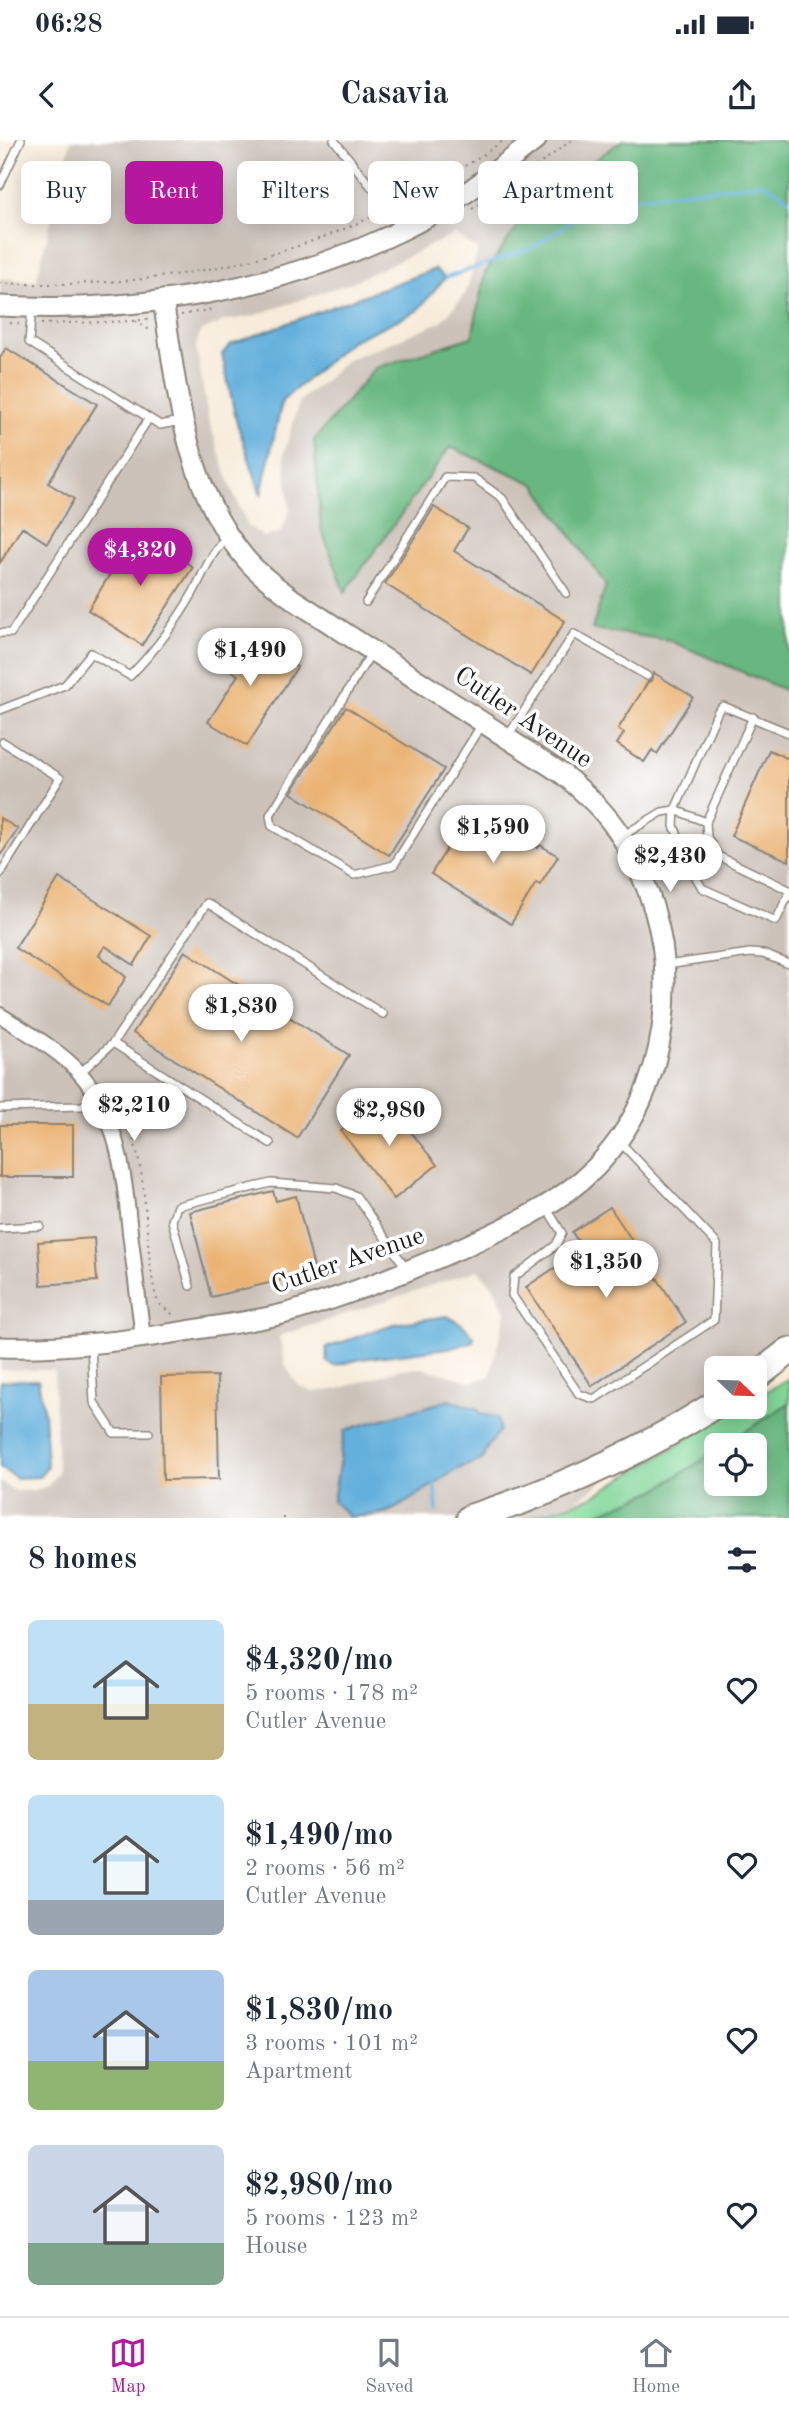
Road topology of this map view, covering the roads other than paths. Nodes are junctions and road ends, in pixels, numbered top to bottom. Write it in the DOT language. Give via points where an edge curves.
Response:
graph roads {
  1 [pos="21,140"];
  2 [pos="334,140"];
  3 [pos="536,140"];
  4 [pos="0,185"];
  5 [pos="401,230"];
  6 [pos="163,300"];
  7 [pos="0,306"];
  8 [pos="32,306"];
  9 [pos="149,418"];
  10 [pos="184,420"];
  11 [pos="228,536"];
  12 [pos="566,593"];
  13 [pos="366,602"];
  14 [pos="0,632"];
  15 [pos="372,652"];
  16 [pos="647,676"];
  17 [pos="0,710"];
  18 [pos="753,717"];
  19 [pos="484,722"];
  20 [pos="789,733"];
  21 [pos="508,737"];
  22 [pos="3,742"];
  23 [pos="675,810"];
  24 [pos="706,822"];
  25 [pos="622,837"];
  26 [pos="718,856"];
  27 [pos="0,874"];
  28 [pos="694,874"];
  29 [pos="789,891"];
  30 [pos="789,964"];
  31 [pos="666,965"];
  32 [pos="383,1014"];
  33 [pos="0,1015"];
  34 [pos="113,1043"];
  35 [pos="85,1069"];
  36 [pos="97,1097"];
  37 [pos="0,1108"];
  38 [pos="618,1140"];
  39 [pos="270,1143"];
  40 [pos="546,1206"];
  41 [pos="40,1226"];
  42 [pos="0,1228"];
  43 [pos="408,1272"];
  44 [pos="190,1286"];
  45 [pos="143,1338"];
  46 [pos="91,1344"];
  47 [pos="0,1347"];
  48 [pos="789,1351"];
  49 [pos="767,1368"];
  50 [pos="704,1411"];
  51 [pos="149,1433"];
  52 [pos="470,1518"];
  1 -- 4 [label="lane"];
  2 -- 5 [label="lane"];
  3 -- 5 [label="street" via="463,196"];
  5 -- 6 [label="street" via="300,271 242,287"];
  6 -- 8 [label="street"];
  6 -- 10 [label="street, Cutler Avenue"];
  7 -- 8 [label="street"];
  8 -- 9 [label="lane" via="29,342"];
  9 -- 10 [label="lane" via="160,425"];
  9 -- 14 [label="lane" via="12,634"];
  10 -- 11 [label="street, Cutler Avenue" via="204,492"];
  11 -- 15 [label="street, Cutler Avenue" via="266,579"];
  11 -- 17 [label="lane" via="214,550 162,643 130,676 92,653 65,685"];
  12 -- 13 [label="lane" via="502,498 474,478 445,477"];
  15 -- 19 [label="street, Cutler Avenue"];
  15 -- 19 [label="lane" via="270,815 272,826 354,874 394,865"];
  16 -- 21 [label="lane" via="575,634"];
  18 -- 20 [label="lane"];
  18 -- 23 [label="lane" via="729,707 718,711"];
  18 -- 24 [label="lane"];
  19 -- 21 [label="street, Cutler Avenue"];
  21 -- 25 [label="street, Cutler Avenue" via="587,794"];
  22 -- 27 [label="lane" via="60,778"];
  23 -- 24 [label="lane"];
  23 -- 25 [label="lane" via="662,812"];
  23 -- 28 [label="lane" via="674,826"];
  24 -- 26 [label="lane" via="707,837"];
  25 -- 31 [label="street, Cutler Avenue" via="653,904"];
  26 -- 28 [label="lane"];
  26 -- 29 [label="lane"];
  28 -- 29 [label="lane" via="702,888 776,921"];
  30 -- 31 [label="lane" via="750,953"];
  31 -- 38 [label="street, Cutler Avenue" via="665,1009 649,1084"];
  32 -- 34 [label="lane" via="207,903"];
  33 -- 35 [label="street"];
  34 -- 35 [label="lane"];
  34 -- 39 [label="lane"];
  35 -- 36 [label="street"];
  36 -- 37 [label="lane" via="82,1106"];
  36 -- 45 [label="street" via="122,1166"];
  38 -- 40 [label="street, Cutler Avenue" via="594,1169"];
  38 -- 40 [label="lane" via="717,1244 714,1321 594,1399 579,1394 512,1294 514,1277 556,1245 562,1233"];
  40 -- 43 [label="street, Cutler Avenue"];
  41 -- 42 [label="lane"];
  43 -- 44 [label="lane" via="356,1196 336,1188 271,1183 177,1206 172,1222"];
  43 -- 45 [label="street, Cutler Avenue" via="292,1312"];
  45 -- 46 [label="street, Cutler Avenue"];
  46 -- 47 [label="street, Cutler Avenue"];
  46 -- 51 [label="lane" via="94,1402 114,1433"];
  48 -- 49 [label="highway"];
  50 -- 52 [label="highway" via="635,1451 512,1505"];
}
